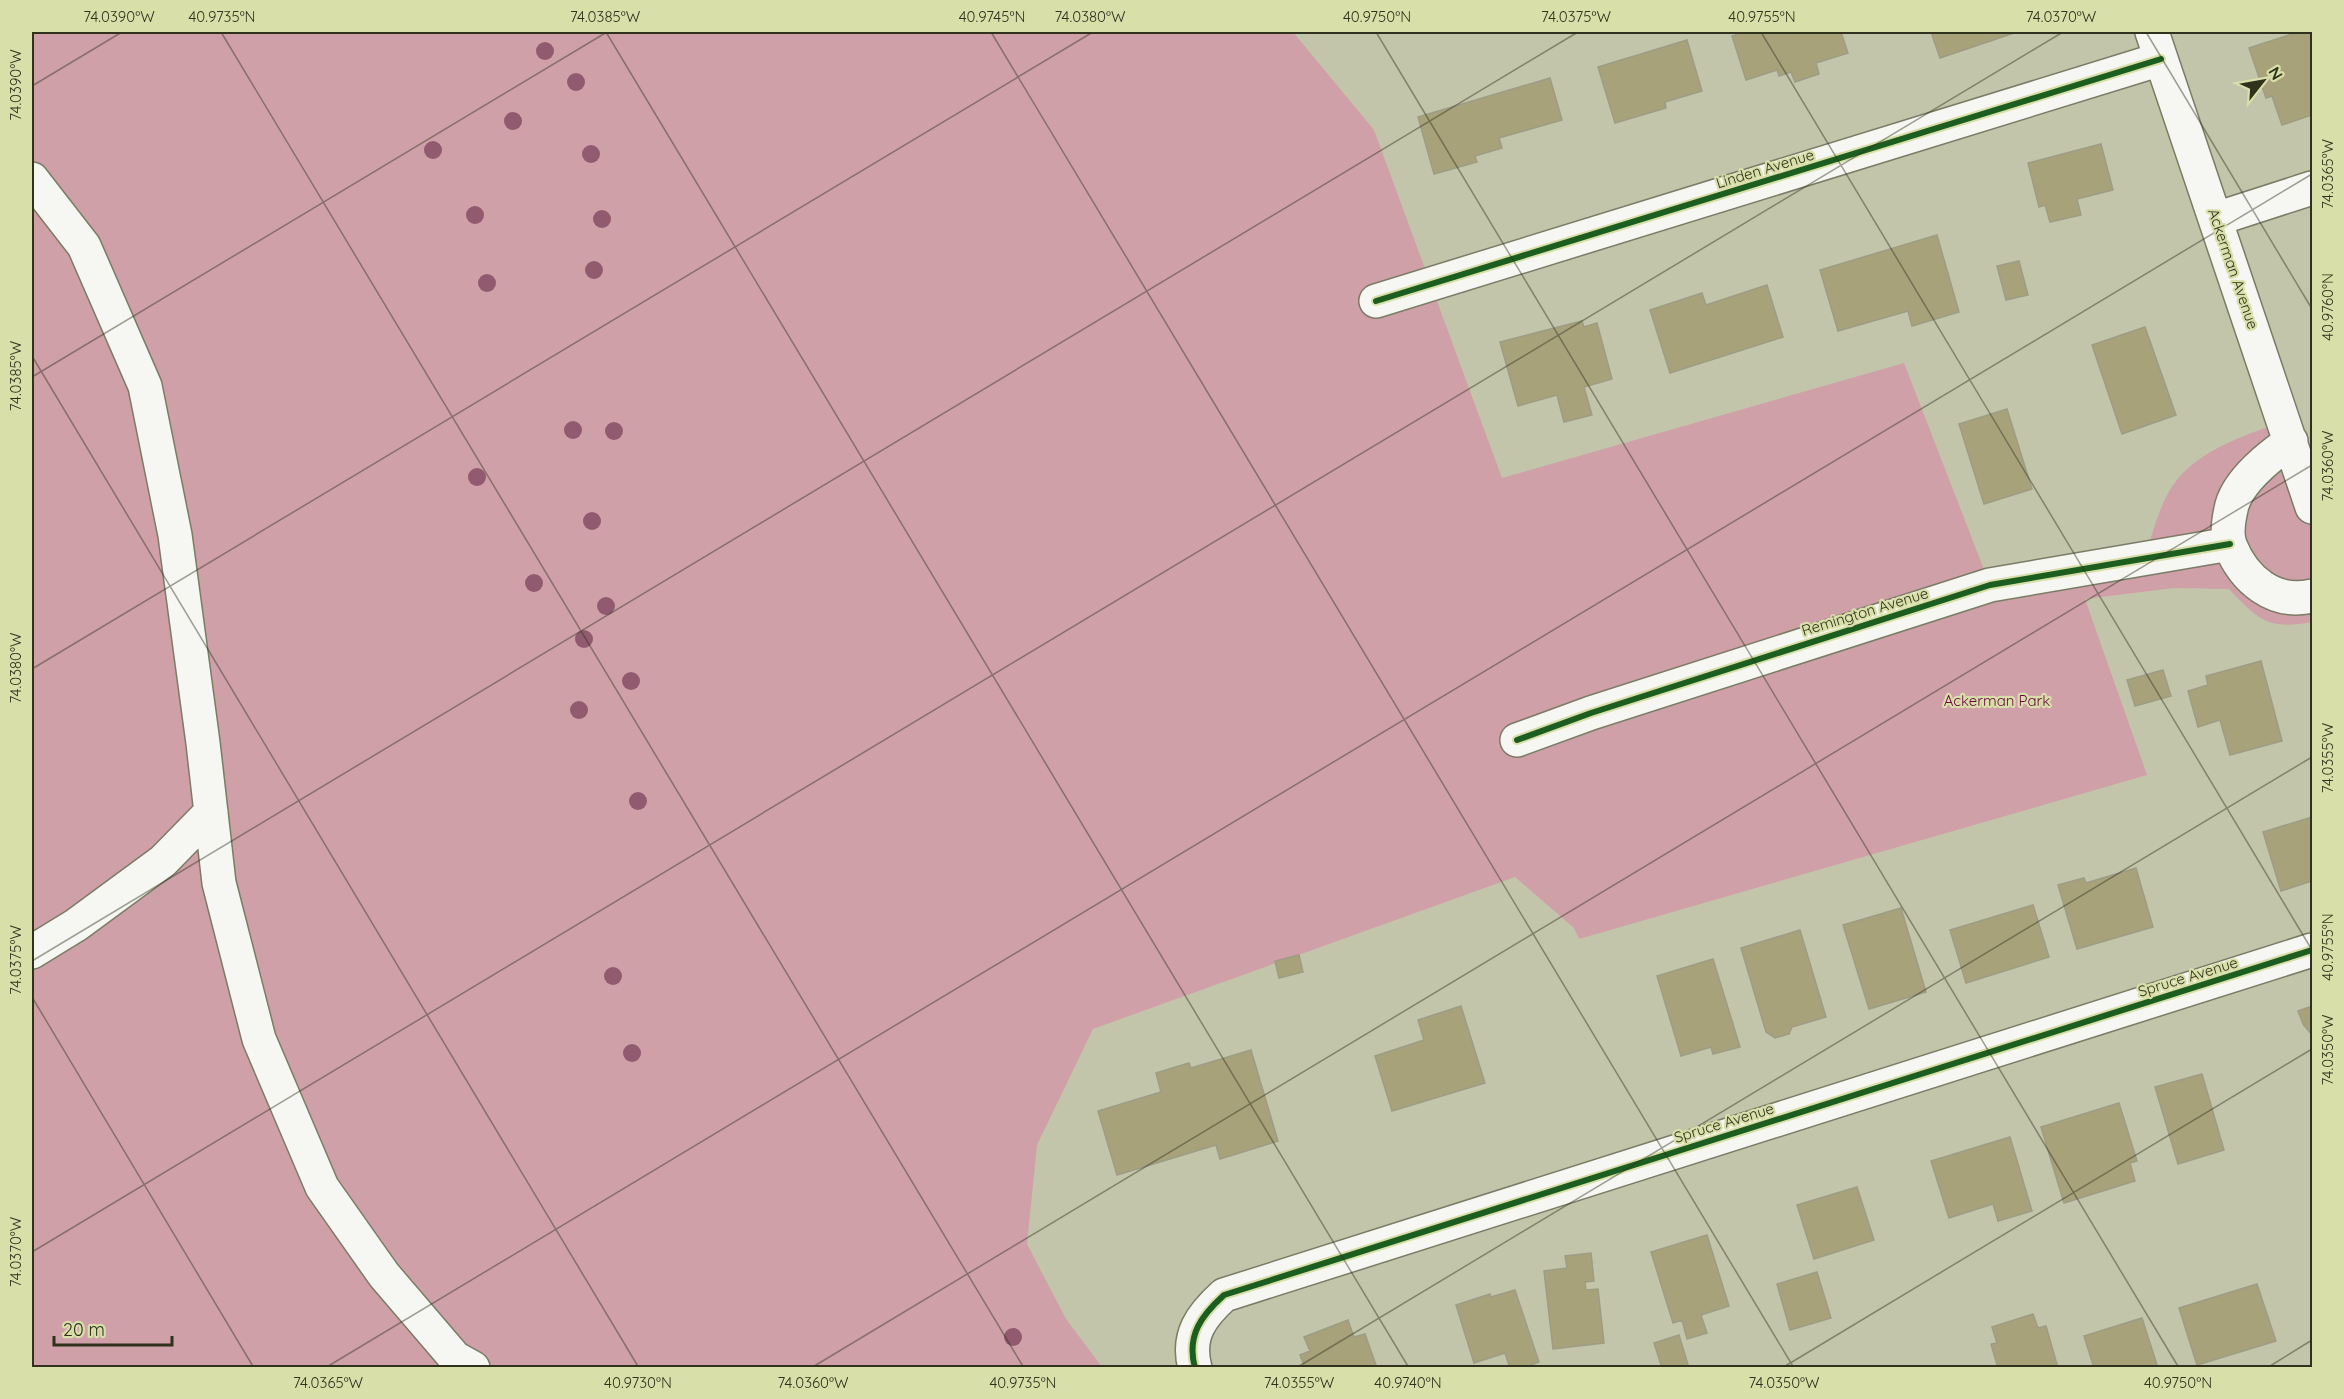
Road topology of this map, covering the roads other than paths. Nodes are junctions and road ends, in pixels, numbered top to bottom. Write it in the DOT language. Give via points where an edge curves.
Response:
graph roads {
  1 [pos="2156,45"];
  2 [pos="32,179"];
  3 [pos="2313,188"];
  4 [pos="2216,219"];
  5 [pos="1376,301"];
  6 [pos="2291,441"];
  7 [pos="2313,507"];
  8 [pos="2230,544"];
  9 [pos="2313,596"];
  10 [pos="1517,740"];
  11 [pos="211,812"];
  12 [pos="2313,950"];
  13 [pos="32,952"];
  14 [pos="473,1368"];
  15 [pos="1195,1368"];
  1 -- 4 [label="street, Ackerman Avenue"];
  1 -- 5 [label="street, Linden Avenue"];
  2 -- 11 [label="street" via="84,246 145,386 175,535"];
  3 -- 4 [label="street"];
  4 -- 6 [label="street, Ackerman Avenue"];
  6 -- 7 [label="street, Ackerman Avenue"];
  6 -- 8 [label="street" via="2267,457 2233,502 2228,525"];
  8 -- 9 [label="street" via="2255,581 2271,594 2284,598"];
  8 -- 10 [label="street, Remington Avenue" via="1990,585"];
  11 -- 13 [label="street" via="163,861"];
  11 -- 14 [label="street" via="219,883 259,1039 322,1187 384,1275 455,1358"];
  12 -- 15 [label="street, Spruce Avenue" via="1224,1295 1204,1313 1194,1335"];
}
